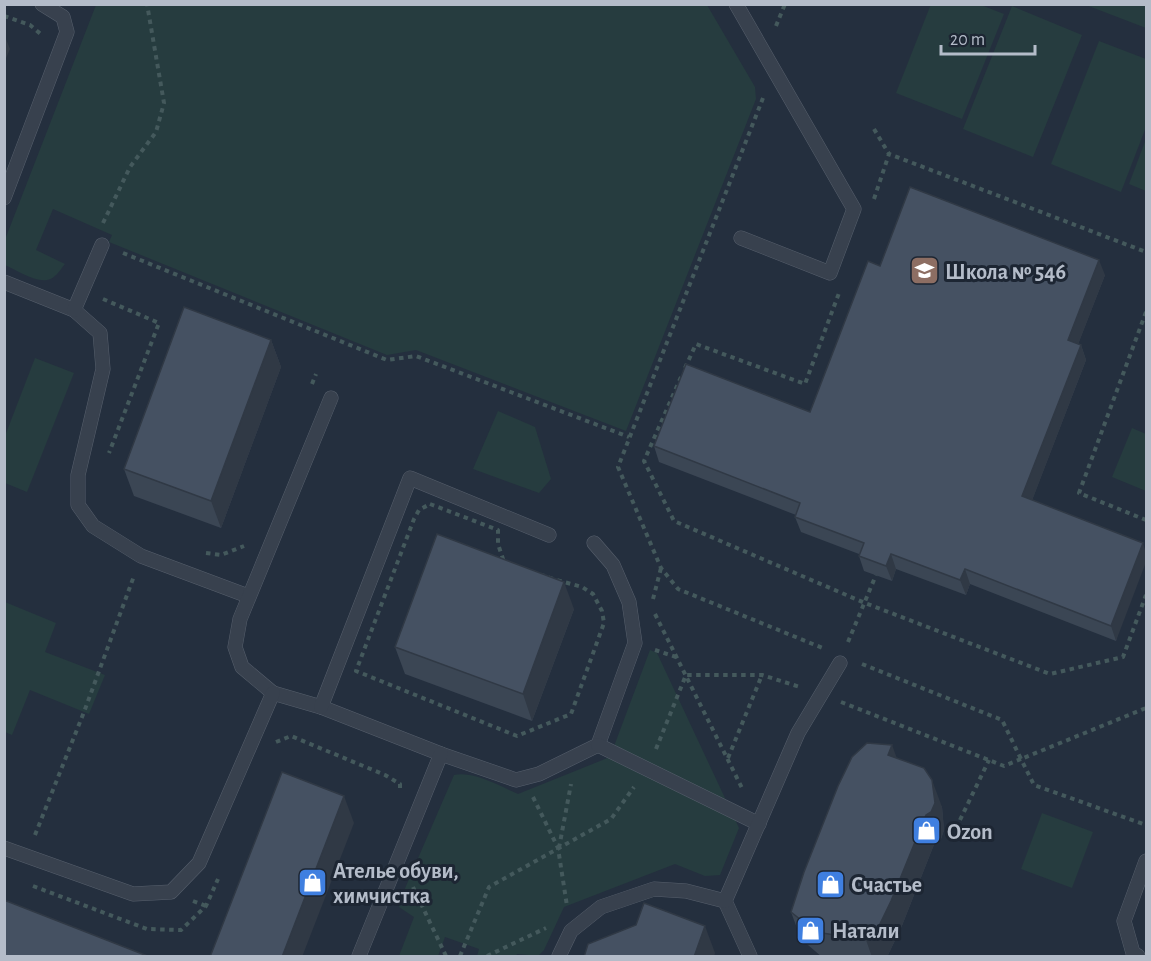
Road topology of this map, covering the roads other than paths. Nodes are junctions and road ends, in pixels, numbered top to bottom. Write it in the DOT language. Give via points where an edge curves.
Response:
graph roads {
  1 [pos="42,4"];
  2 [pos="736,4"];
  3 [pos="4,198"];
  4 [pos="741,238"];
  5 [pos="102,245"];
  6 [pos="4,282"];
  7 [pos="74,310"];
  8 [pos="331,398"];
  9 [pos="549,535"];
  10 [pos="594,543"];
  11 [pos="248,596"];
  12 [pos="843,656"];
  13 [pos="273,693"];
  14 [pos="321,707"];
  15 [pos="598,745"];
  16 [pos="441,754"];
  17 [pos="759,824"];
  18 [pos="4,848"];
  19 [pos="1146,861"];
  20 [pos="725,901"];
  21 [pos="359,957"];
  22 [pos="559,957"];
  23 [pos="750,957"];
  24 [pos="1138,957"];
  1 -- 3 [label="lane" via="63,17 67,32"];
  2 -- 4 [label="lane" via="854,209 830,273"];
  5 -- 7 [label="lane"];
  6 -- 7 [label="lane"];
  7 -- 11 [label="lane" via="100,333 103,369 78,475 78,505 93,526 141,556"];
  8 -- 11 [label="lane"];
  9 -- 14 [label="lane" via="410,478"];
  10 -- 15 [label="lane" via="613,565 629,602 636,643"];
  11 -- 13 [label="lane" via="235,647 242,667"];
  12 -- 17 [label="lane" via="798,733"];
  13 -- 14 [label="lane"];
  13 -- 18 [label="lane" via="199,863 171,892 133,894"];
  14 -- 16 [label="lane"];
  15 -- 16 [label="lane" via="539,774 516,780"];
  15 -- 17 [label="lane"];
  16 -- 21 [label="lane"];
  17 -- 20 [label="lane"];
  19 -- 24 [label="lane" via="1124,921 1133,953"];
  20 -- 22 [label="lane" via="686,891 654,889 601,907 572,931"];
  20 -- 23 [label="lane"];
}
